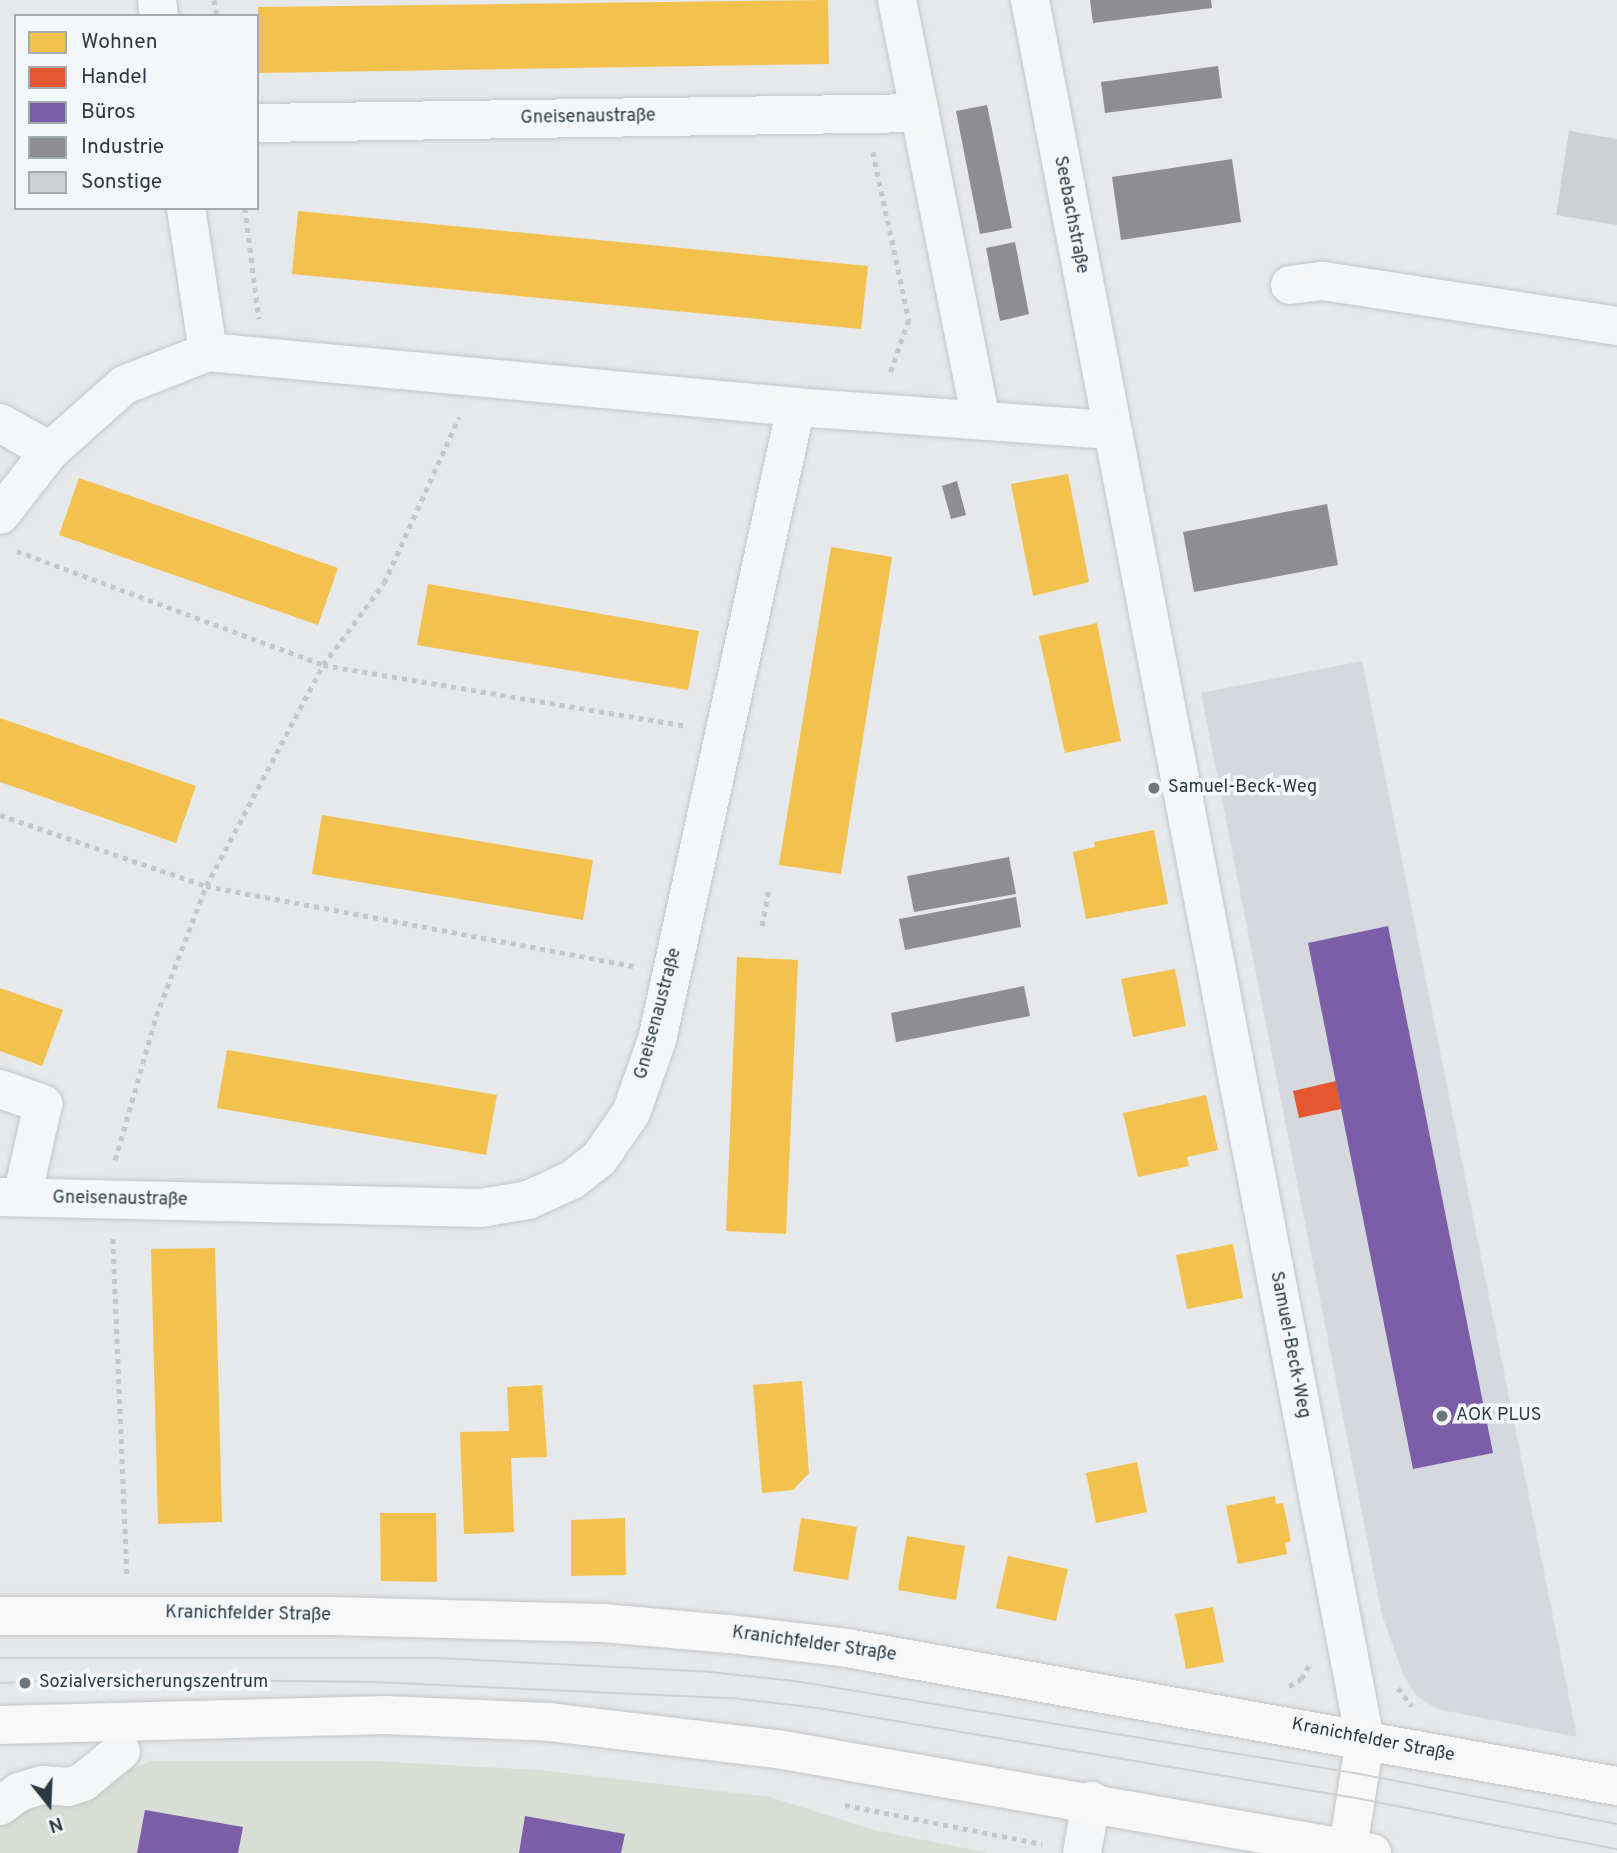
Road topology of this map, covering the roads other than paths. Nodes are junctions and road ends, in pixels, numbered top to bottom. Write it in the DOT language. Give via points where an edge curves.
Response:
graph roads {
  1 [pos="897,0"];
  2 [pos="1030,0"];
  3 [pos="920,113"];
  4 [pos="259,123"];
  5 [pos="186,210"];
  6 [pos="1290,285"];
  7 [pos="1617,326"];
  8 [pos="208,352"];
  9 [pos="796,407"];
  10 [pos="981,421"];
  11 [pos="0,423"];
  12 [pos="1112,430"];
  13 [pos="50,451"];
  14 [pos="5,532"];
  15 [pos="0,1089"];
  16 [pos="11,1197"];
  17 [pos="0,1616"];
  18 [pos="0,1725"];
  19 [pos="1365,1739"];
  20 [pos="121,1751"];
  21 [pos="1617,1786"];
  22 [pos="1091,1801"];
  23 [pos="0,1806"];
  24 [pos="1360,1851"];
  25 [pos="1082,1852"];
  1 -- 3 [label="street"];
  2 -- 12 [label="street, Seebachstraße"];
  3 -- 4 [label="street, Gneisenaustraße"];
  3 -- 10 [label="street"];
  5 -- 8 [label="street"];
  6 -- 7 [label="street" via="1323,281"];
  8 -- 9 [label="street"];
  8 -- 13 [label="street" via="124,385"];
  9 -- 10 [label="street"];
  9 -- 16 [label="street, Gneisenaustraße" via="657,1040 631,1113 600,1158 572,1180 528,1200 481,1208"];
  10 -- 12 [label="street"];
  11 -- 13 [label="street"];
  12 -- 19 [label="street, Samuel-Beck-Weg"];
  13 -- 14 [label="street"];
  15 -- 16 [label="street, Gneisenaustraße" via="43,1104"];
  17 -- 19 [label="main road, Kranichfelder Straße" via="332,1616 603,1623 730,1634 847,1648"];
  18 -- 22 [label="main road" via="385,1715 550,1722 714,1739"];
  19 -- 21 [label="main road, Kranichfelder Straße"];
  19 -- 24 [label="main road, Samuel-Beck-Weg"];
  20 -- 23 [label="street" via="83,1782 68,1787 42,1785 19,1792"];
  22 -- 24 [label="main road"];
  22 -- 25 [label="street"];
}
